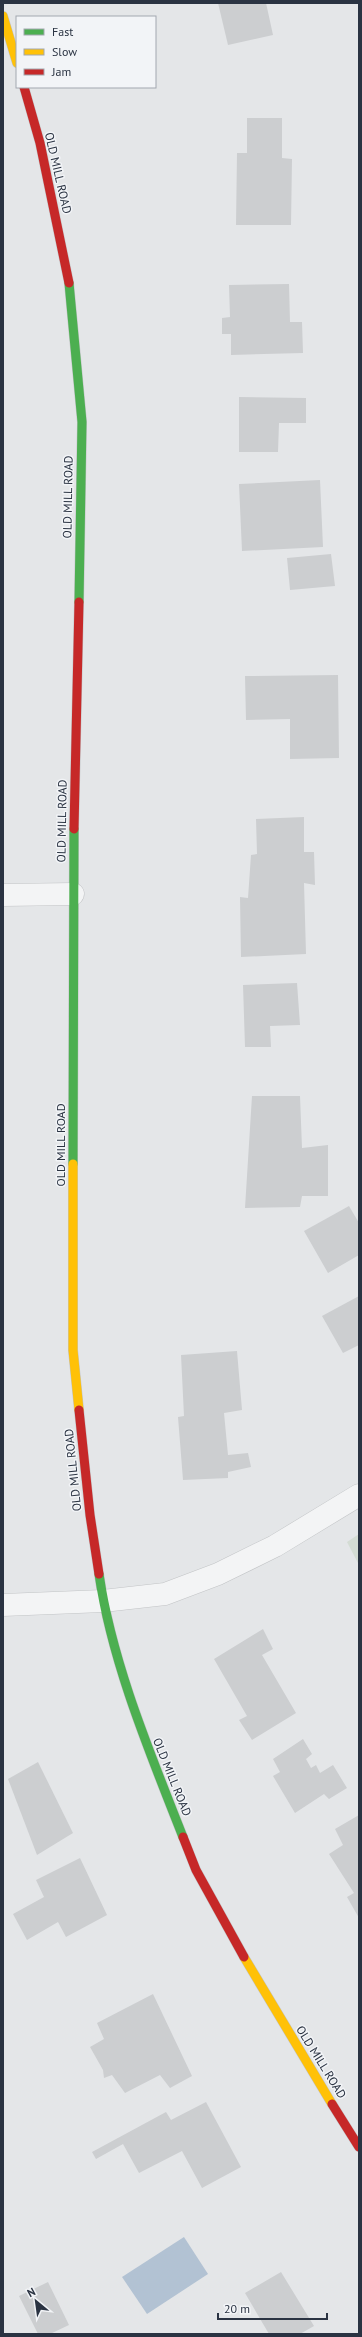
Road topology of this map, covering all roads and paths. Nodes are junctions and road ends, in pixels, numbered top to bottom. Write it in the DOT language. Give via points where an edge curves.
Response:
graph roads {
  1 [pos="3,16"];
  2 [pos="16,61"];
  3 [pos="24,88"];
  4 [pos="73,894"];
  5 [pos="3,895"];
  6 [pos="359,1495"];
  7 [pos="104,1601"];
  8 [pos="3,1604"];
  9 [pos="359,2147"];
  1 -- 2 [label="street"];
  3 -- 4 [label="street, OLD MILL ROAD" via="40,143 69,281 82,422"];
  4 -- 5 [label="street"];
  4 -- 7 [label="street, OLD MILL ROAD" via="73,1350 90,1515"];
  6 -- 7 [label="street" via="275,1546 218,1574 165,1594"];
  7 -- 8 [label="street"];
  7 -- 9 [label="street, OLD MILL ROAD" via="140,1729 196,1870 256,1980"];
}
